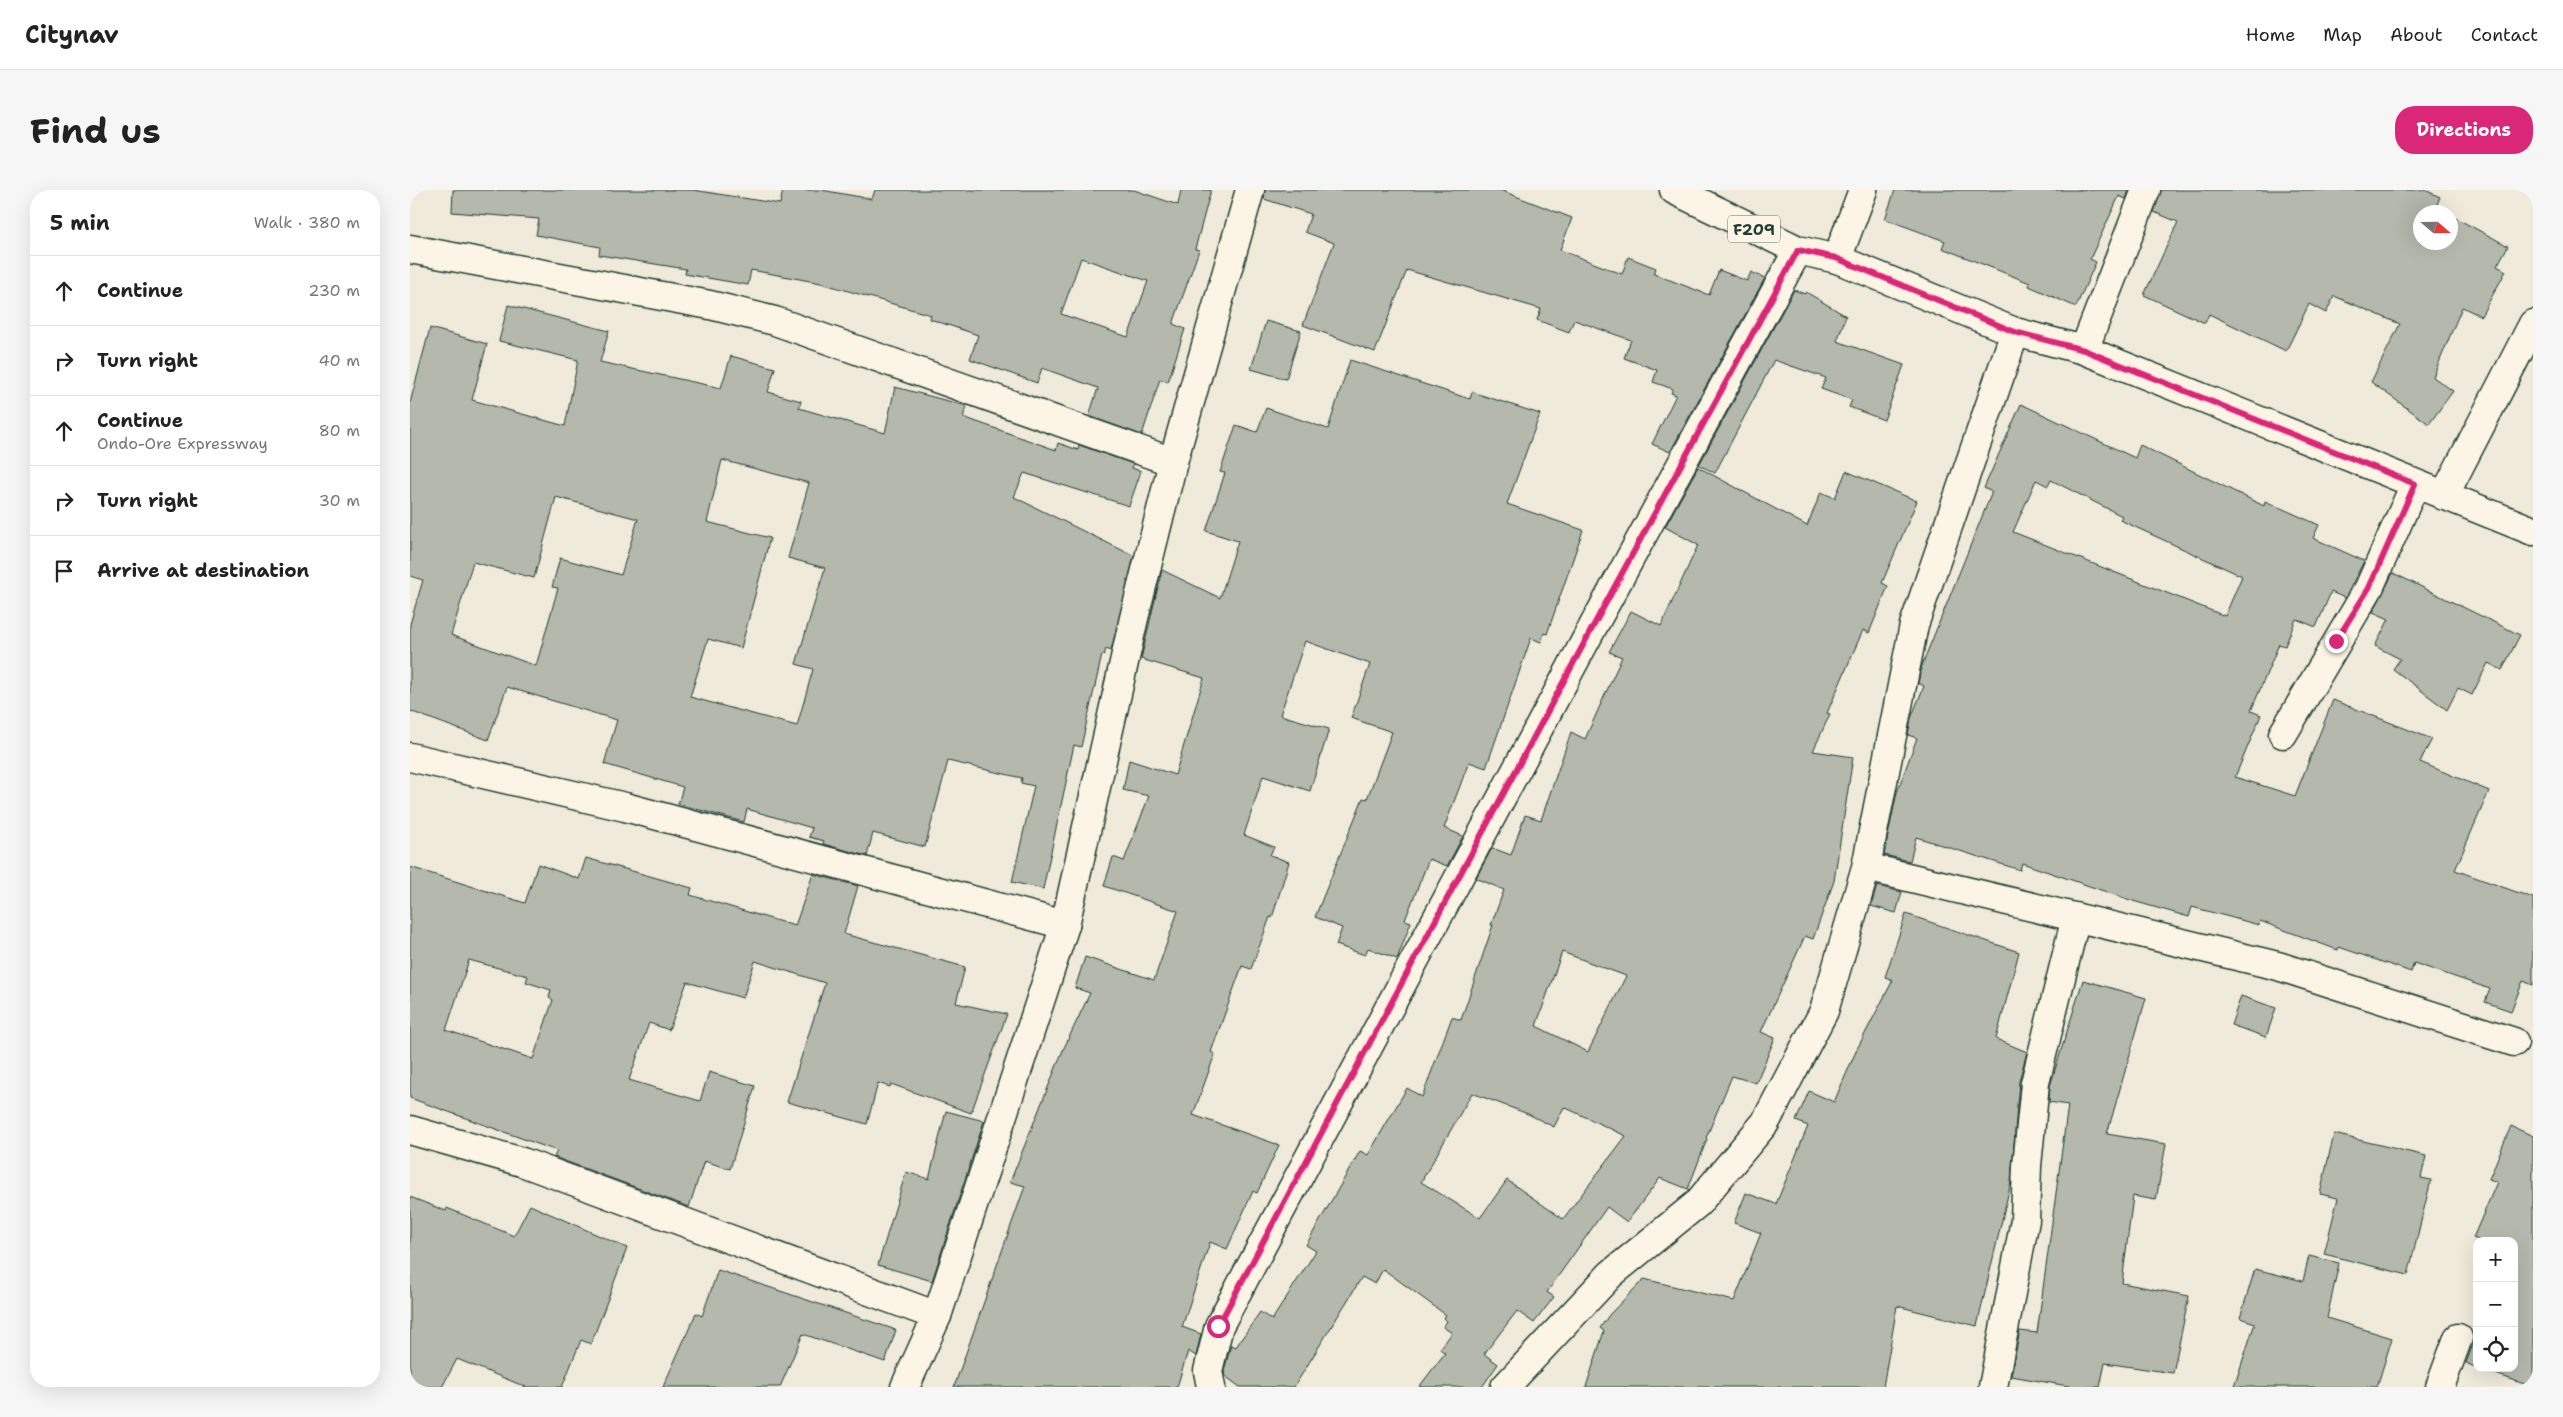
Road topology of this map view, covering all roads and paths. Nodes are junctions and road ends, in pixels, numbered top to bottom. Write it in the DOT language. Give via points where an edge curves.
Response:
graph roads {
  1 [pos="1250,190"];
  2 [pos="1674,190"];
  3 [pos="1862,190"];
  4 [pos="2146,190"];
  5 [pos="410,250"];
  6 [pos="1798,250"];
  7 [pos="1836,258"];
  8 [pos="2533,324"];
  9 [pos="2015,332"];
  10 [pos="2084,350"];
  11 [pos="1173,462"];
  12 [pos="2415,484"];
  13 [pos="2444,496"];
  14 [pos="2533,531"];
  15 [pos="2283,734"];
  16 [pos="410,757"];
  17 [pos="1866,867"];
  18 [pos="2076,917"];
  19 [pos="1065,925"];
  20 [pos="2514,1042"];
  21 [pos="410,1130"];
  22 [pos="937,1316"];
  23 [pos="2458,1338"];
  24 [pos="905,1387"];
  25 [pos="1211,1387"];
  26 [pos="1504,1387"];
  27 [pos="1993,1387"];
  28 [pos="2440,1387"];
  1 -- 11 [label="street"];
  2 -- 6 [label="street, F209"];
  3 -- 7 [label="street"];
  4 -- 10 [label="street"];
  5 -- 11 [label="street" via="710,305 775,322"];
  6 -- 7 [label="street, F209"];
  6 -- 25 [label="street" via="1218,1326 1208,1371"];
  7 -- 9 [label="street, F209"];
  8 -- 13 [label="street"];
  9 -- 10 [label="street, F209"];
  9 -- 17 [label="street" via="1914,625"];
  10 -- 12 [label="street, F209"];
  11 -- 19 [label="street"];
  12 -- 13 [label="street, F209"];
  12 -- 15 [label="street" via="2369,588"];
  13 -- 14 [label="street, F209"];
  16 -- 19 [label="street" via="625,807"];
  17 -- 18 [label="street"];
  17 -- 26 [label="street" via="1824,1011 1765,1122 1697,1204 1611,1274"];
  18 -- 20 [label="street" via="2278,966"];
  18 -- 27 [label="street" via="2035,1083 2025,1220"];
  19 -- 22 [label="street"];
  21 -- 22 [label="street" via="522,1162"];
  22 -- 24 [label="street"];
  23 -- 28 [label="street"];
}
